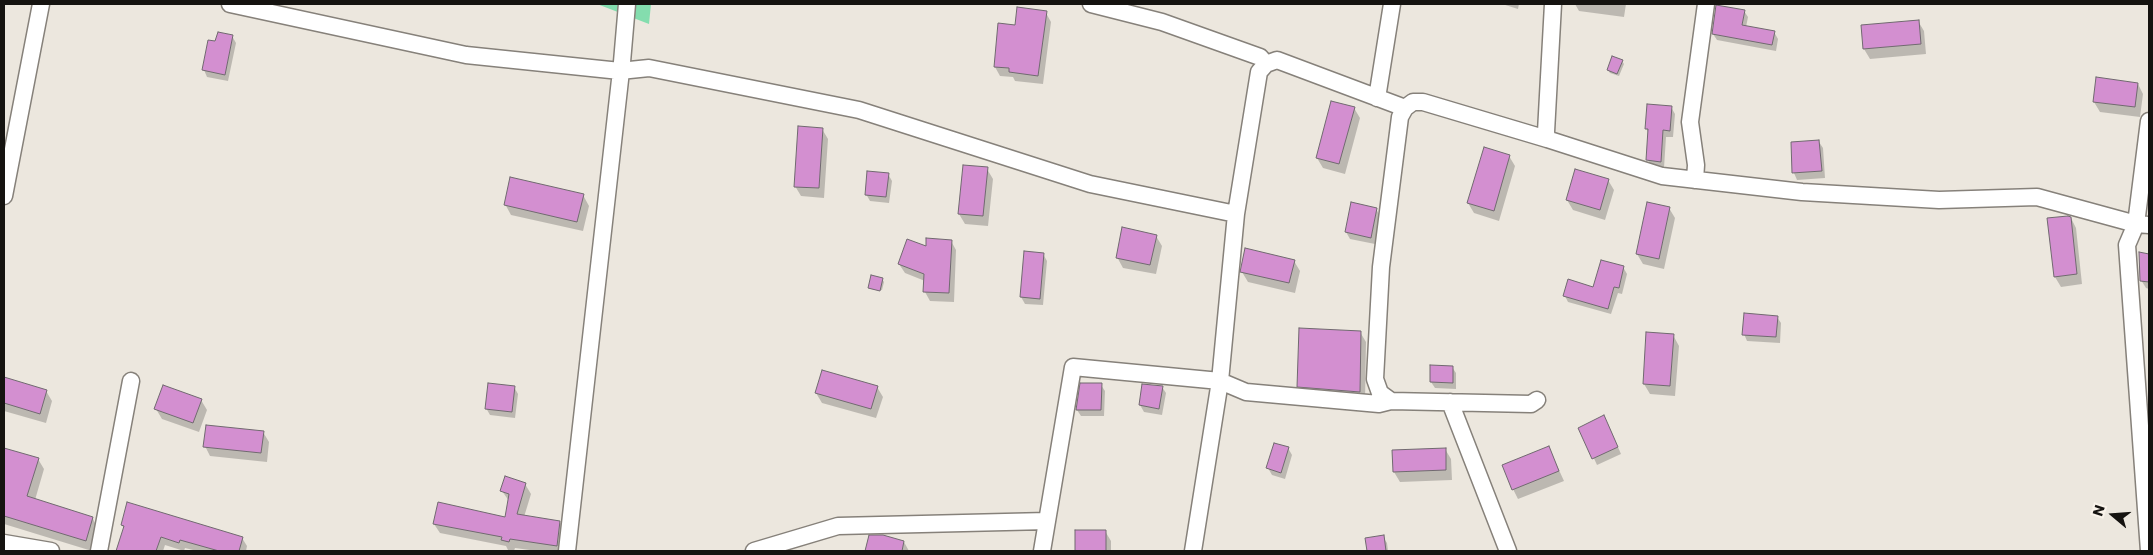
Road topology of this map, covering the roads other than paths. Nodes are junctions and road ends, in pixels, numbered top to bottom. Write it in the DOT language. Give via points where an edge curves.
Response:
graph roads {
  1 [pos="41,4"];
  2 [pos="230,4"];
  3 [pos="627,4"];
  4 [pos="1091,4"];
  5 [pos="1392,4"];
  6 [pos="1553,4"];
  7 [pos="1706,4"];
  8 [pos="1266,64"];
  9 [pos="620,71"];
  10 [pos="1377,98"];
  11 [pos="1405,108"];
  12 [pos="2149,121"];
  13 [pos="1547,139"];
  14 [pos="1695,180"];
  15 [pos="4,196"];
  16 [pos="1236,214"];
  17 [pos="2142,224"];
  18 [pos="131,381"];
  19 [pos="1220,381"];
  20 [pos="1537,400"];
  21 [pos="1391,401"];
  22 [pos="1450,402"];
  23 [pos="1047,521"];
  24 [pos="4,543"];
  25 [pos="51,551"];
  26 [pos="99,551"];
  27 [pos="567,551"];
  28 [pos="754,551"];
  29 [pos="1042,551"];
  30 [pos="1193,551"];
  31 [pos="1508,551"];
  32 [pos="2149,551"];
  1 -- 15 [label="street"];
  2 -- 9 [label="street" via="466,55"];
  3 -- 9 [label="street"];
  4 -- 8 [label="street" via="1162,22 1260,57"];
  5 -- 10 [label="street"];
  6 -- 13 [label="street"];
  7 -- 14 [label="street" via="1690,122"];
  8 -- 10 [label="street" via="1277,60"];
  8 -- 16 [label="street" via="1259,72"];
  9 -- 16 [label="street" via="649,68 860,110 1090,184"];
  9 -- 27 [label="street"];
  10 -- 11 [label="street"];
  11 -- 13 [label="street" via="1413,102 1423,102"];
  11 -- 21 [label="street" via="1400,117 1381,267 1375,379 1380,394"];
  12 -- 17 [label="street"];
  13 -- 14 [label="street" via="1662,176"];
  14 -- 17 [label="street" via="1802,192 1939,200 2037,197"];
  16 -- 19 [label="street"];
  17 -- 32 [label="street" via="2127,244"];
  18 -- 26 [label="street"];
  19 -- 21 [label="street" via="1246,392 1379,404"];
  19 -- 23 [label="street" via="1073,367"];
  19 -- 30 [label="street"];
  20 -- 22 [label="street" via="1532,404"];
  21 -- 22 [label="street"];
  22 -- 31 [label="street"];
  23 -- 28 [label="street" via="838,526"];
  23 -- 29 [label="street"];
  24 -- 25 [label="street"];
}
